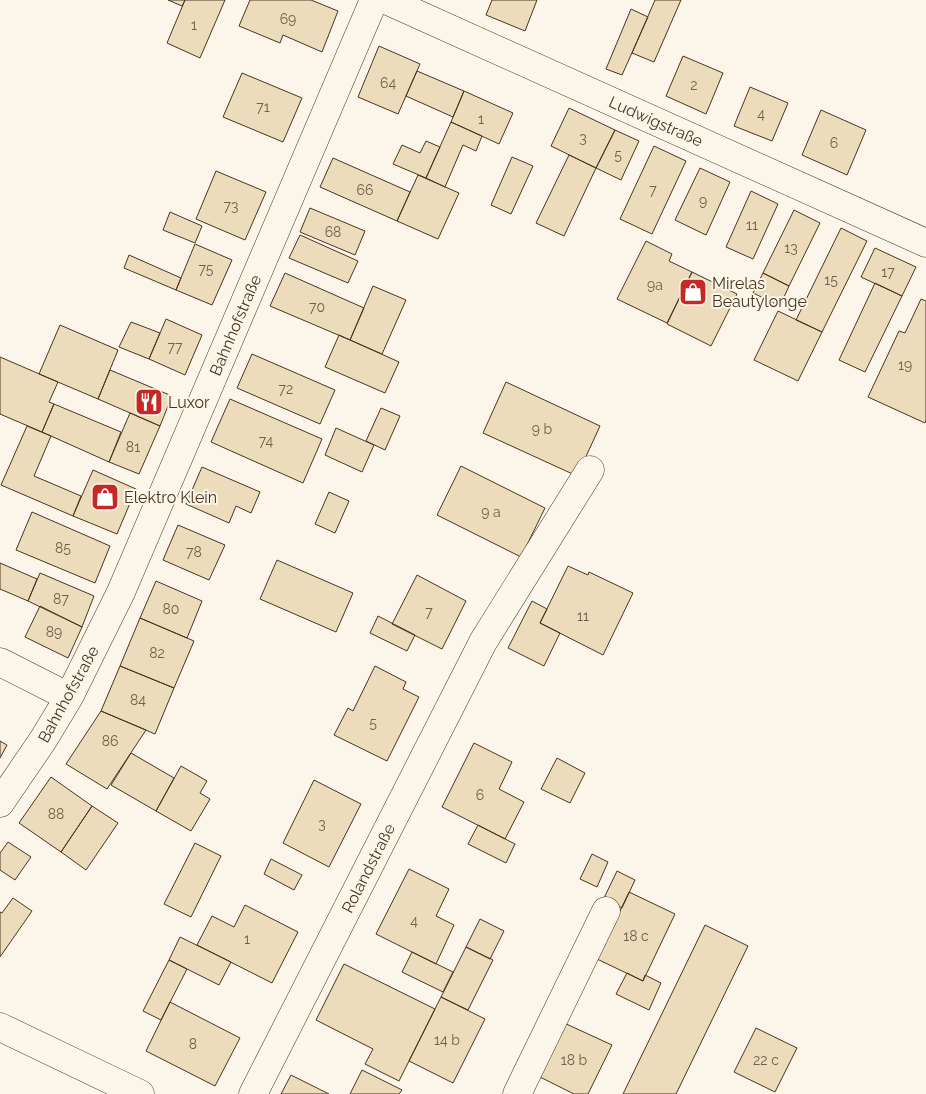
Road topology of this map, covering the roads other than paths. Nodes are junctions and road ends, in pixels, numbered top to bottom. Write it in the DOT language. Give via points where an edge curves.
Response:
graph roads {
  1 [pos="374,0"];
  2 [pos="386,0"];
  3 [pos="926,243"];
  4 [pos="590,470"];
  5 [pos="0,662"];
  6 [pos="70,697"];
  7 [pos="0,803"];
  8 [pos="606,910"];
  9 [pos="0,1027"];
  10 [pos="140,1094"];
  11 [pos="253,1094"];
  12 [pos="517,1094"];
  1 -- 6 [label="street, Bahnhofstraße" via="121,592"];
  2 -- 3 [label="street, Ludwigstraße"];
  4 -- 11 [label="street, Rolandstraße" via="484,642"];
  5 -- 6 [label="street"];
  6 -- 7 [label="street, Bahnhofstraße"];
  8 -- 12 [label="street"];
  9 -- 10 [label="street"];
}
